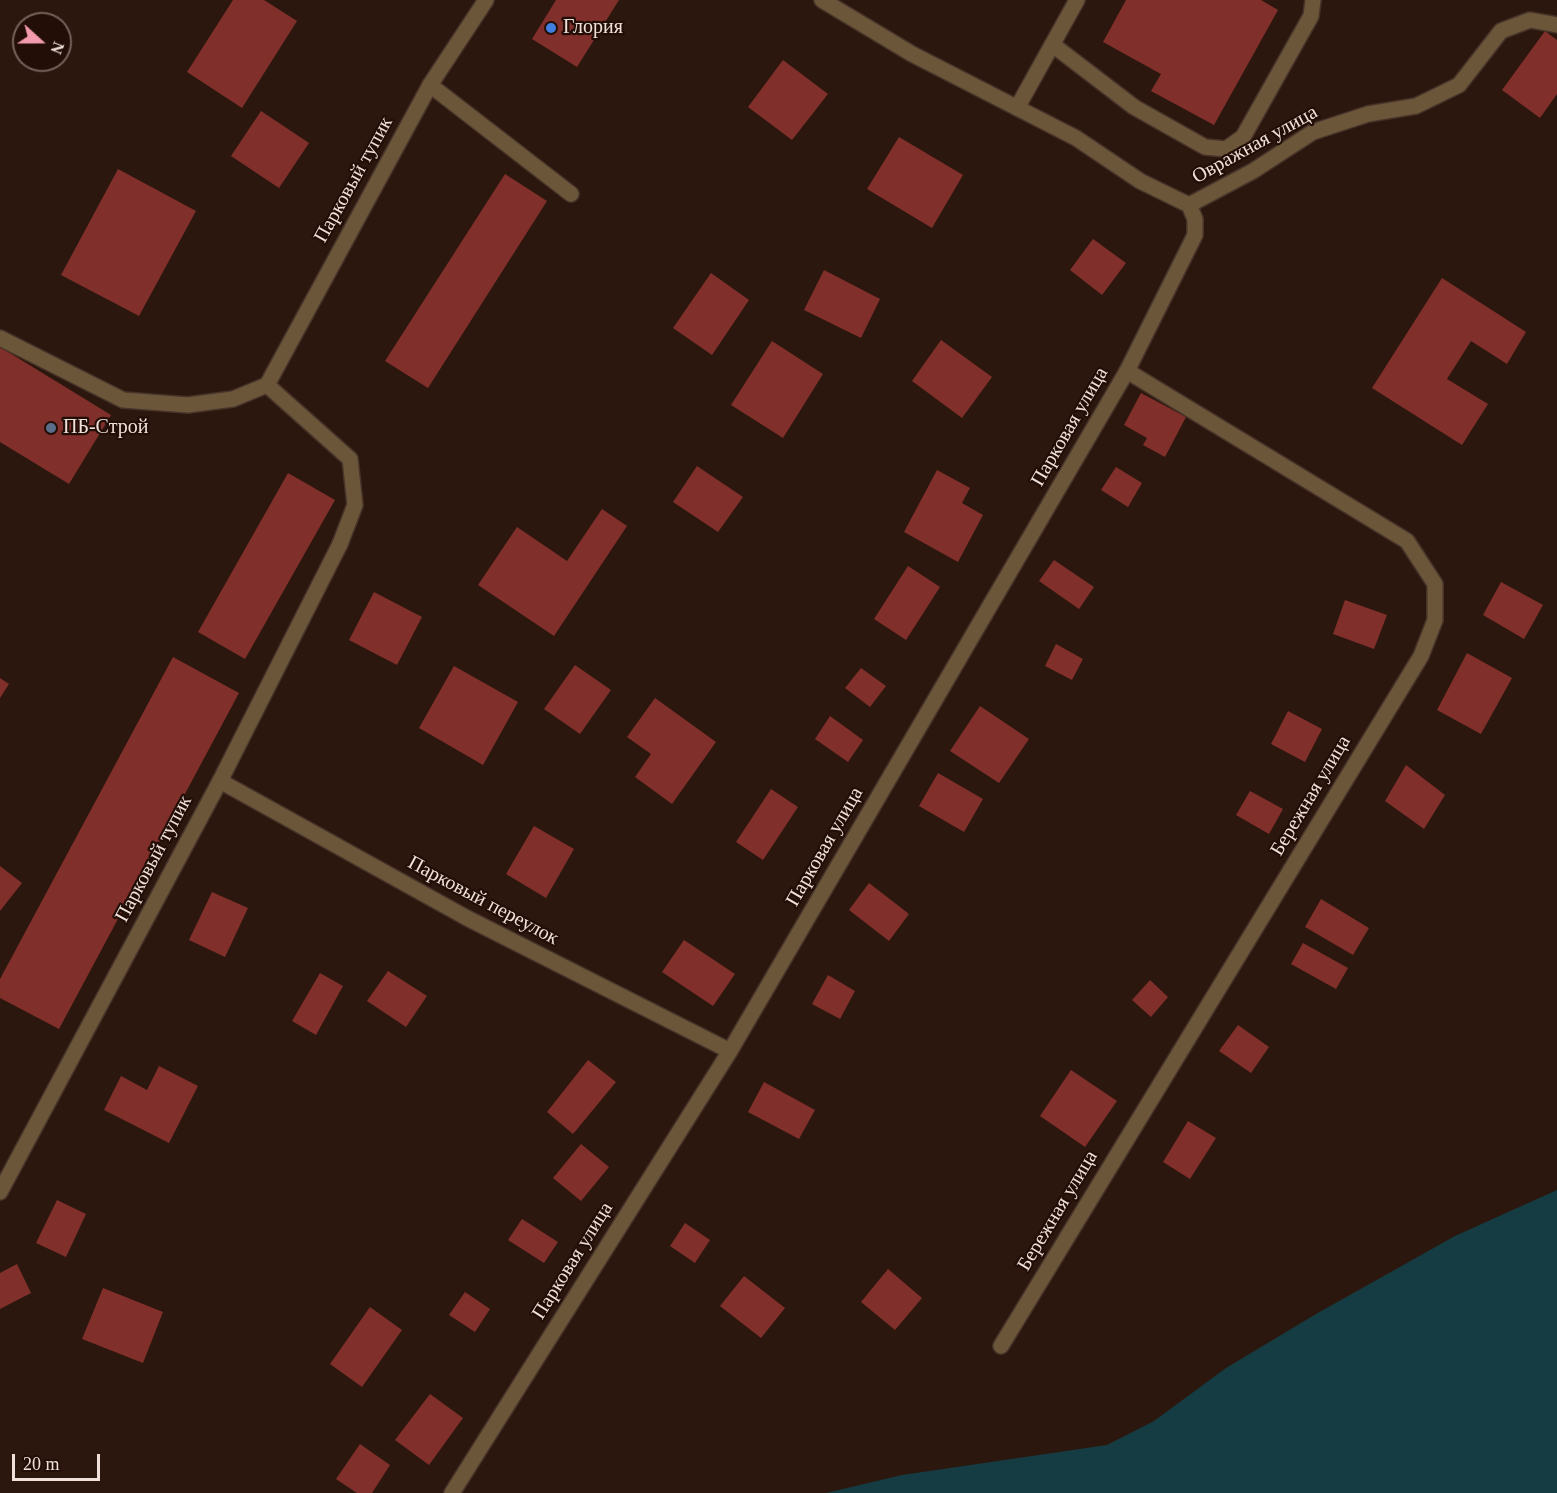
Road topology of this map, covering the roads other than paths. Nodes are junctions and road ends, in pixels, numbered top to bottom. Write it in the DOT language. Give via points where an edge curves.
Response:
graph roads {
  1 [pos="486,0"];
  2 [pos="822,0"];
  3 [pos="1077,0"];
  4 [pos="1313,0"];
  5 [pos="1557,25"];
  6 [pos="1053,45"];
  7 [pos="430,85"];
  8 [pos="1017,108"];
  9 [pos="571,194"];
  10 [pos="1190,205"];
  11 [pos="0,338"];
  12 [pos="1126,371"];
  13 [pos="267,385"];
  14 [pos="220,781"];
  15 [pos="730,1051"];
  16 [pos="0,1192"];
  17 [pos="1001,1346"];
  18 [pos="453,1493"];
  1 -- 7 [label="street, Парковый тупик"];
  2 -- 8 [label="street" via="912,54"];
  3 -- 6 [label="street"];
  4 -- 6 [label="street" via="1311,16 1243,137 1226,149 1205,147 1134,107"];
  5 -- 10 [label="street, Овражная улица" via="1530,20 1501,30 1459,85 1416,106 1368,114 1313,132"];
  6 -- 8 [label="street"];
  7 -- 9 [label="street"];
  7 -- 13 [label="street, Парковый тупик"];
  8 -- 10 [label="street" via="1076,138 1140,181"];
  10 -- 12 [label="street, Парковая улица" via="1195,235"];
  11 -- 13 [label="street" via="123,400 188,405 232,399"];
  12 -- 15 [label="street, Парковая улица"];
  12 -- 17 [label="street, Бережная улица" via="1407,541 1435,584 1435,620 1421,656"];
  13 -- 14 [label="street, Парковый тупик" via="350,459 355,505 340,544"];
  14 -- 15 [label="street, Парковый переулок" via="467,918"];
  14 -- 16 [label="street, Парковый тупик"];
  15 -- 18 [label="street, Парковая улица"];
}
